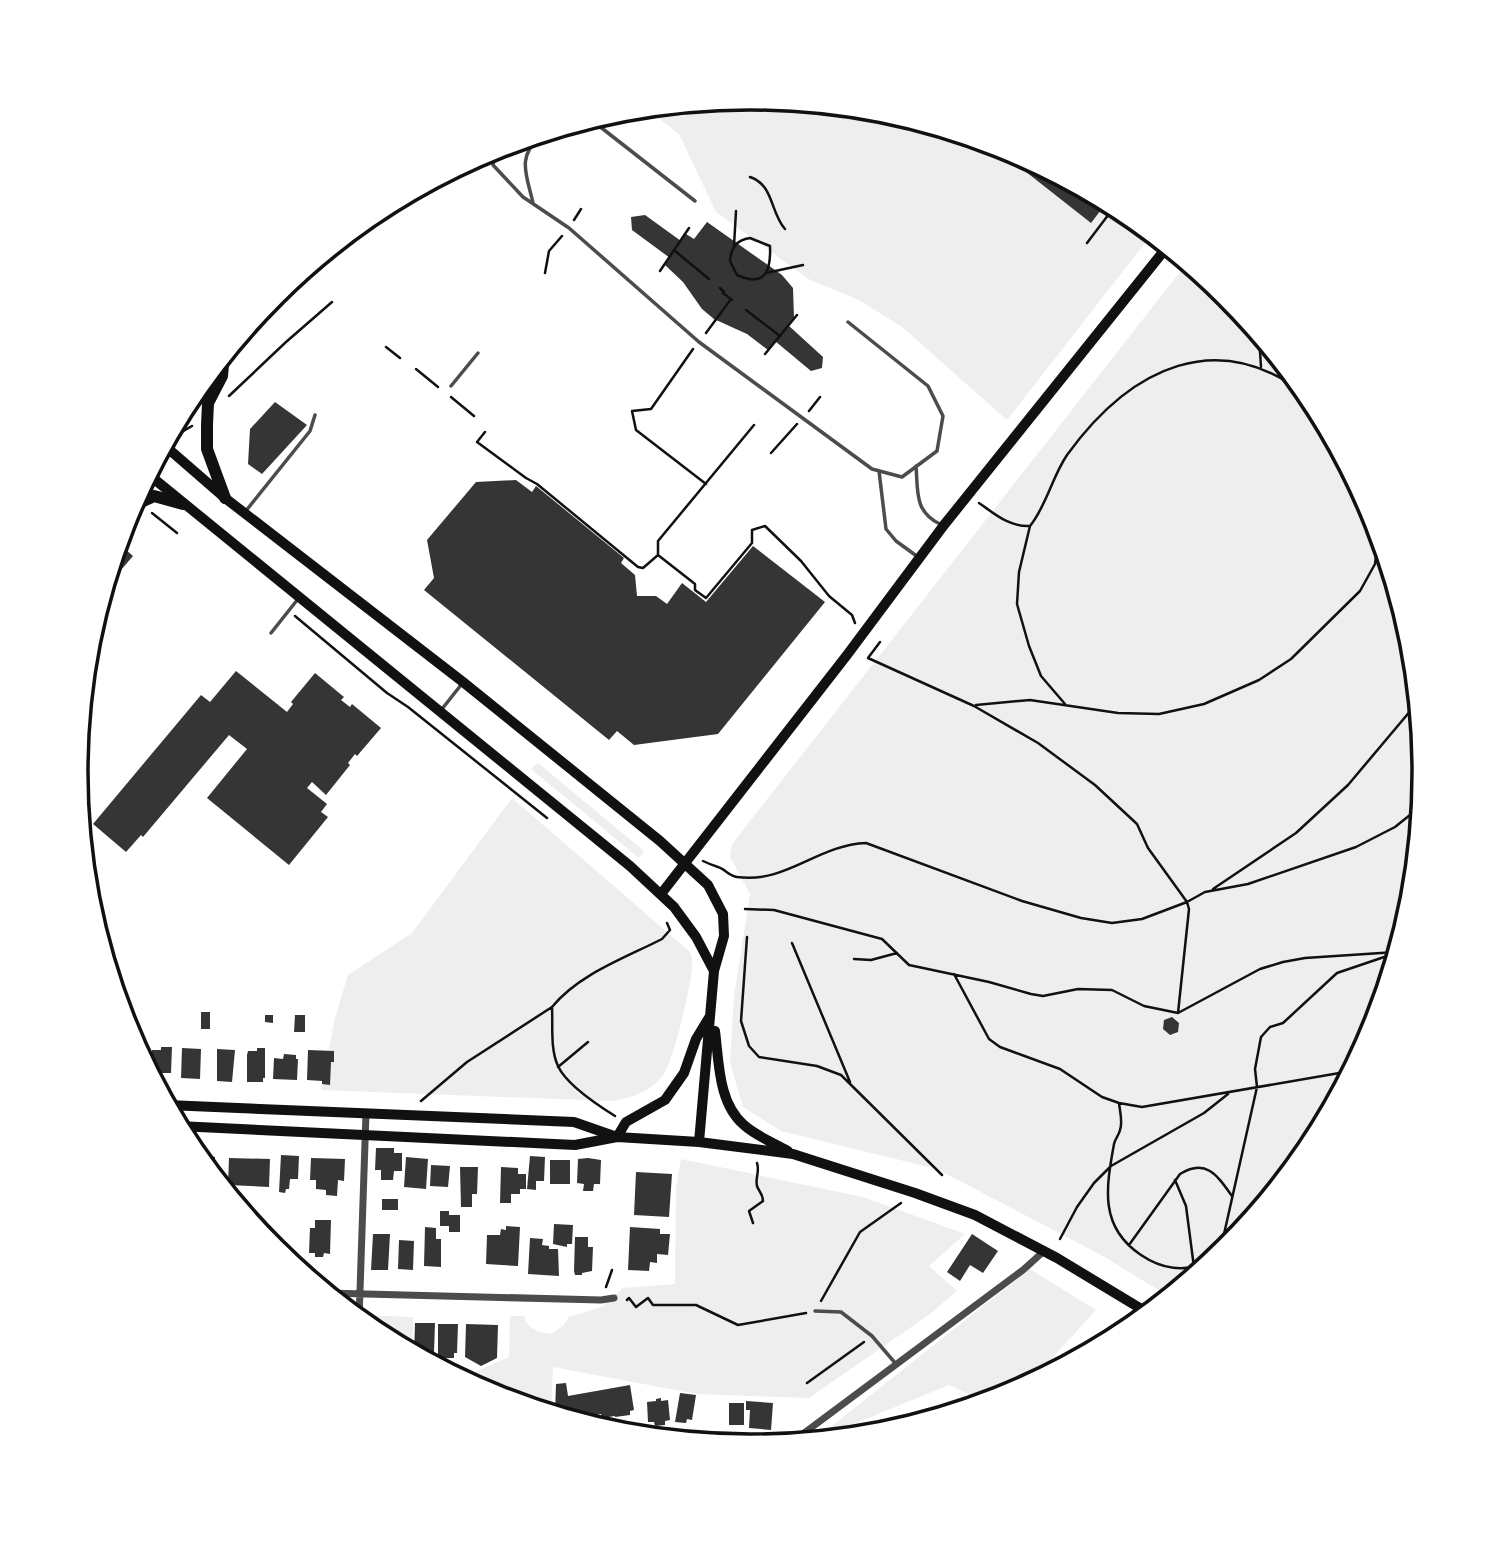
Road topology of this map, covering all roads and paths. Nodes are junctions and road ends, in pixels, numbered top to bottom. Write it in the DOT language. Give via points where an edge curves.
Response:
graph roads {
  1 [pos="601,128"];
  2 [pos="528,148"];
  3 [pos="494,161"];
  4 [pos="750,177"];
  5 [pos="695,201"];
  6 [pos="533,203"];
  7 [pos="581,209"];
  8 [pos="736,211"];
  9 [pos="1107,216"];
  10 [pos="569,228"];
  11 [pos="690,228"];
  12 [pos="785,229"];
  13 [pos="1087,243"];
  14 [pos="734,246"];
  15 [pos="675,251"];
  16 [pos="1161,254"];
  17 [pos="803,265"];
  18 [pos="660,271"];
  19 [pos="545,273"];
  20 [pos="766,273"];
  21 [pos="709,279"];
  22 [pos="720,288"];
  23 [pos="332,302"];
  24 [pos="746,310"];
  25 [pos="796,315"];
  26 [pos="848,322"];
  27 [pos="779,336"];
  28 [pos="699,342"];
  29 [pos="386,347"];
  30 [pos="1260,351"];
  31 [pos="478,353"];
  32 [pos="765,354"];
  33 [pos="400,358"];
  34 [pos="1261,368"];
  35 [pos="416,369"];
  36 [pos="222,371"];
  37 [pos="1281,377"];
  38 [pos="451,386"];
  39 [pos="438,387"];
  40 [pos="451,397"];
  41 [pos="225,401"];
  42 [pos="315,415"];
  43 [pos="474,415"];
  44 [pos="198,425"];
  45 [pos="754,425"];
  46 [pos="183,430"];
  47 [pos="485,432"];
  48 [pos="171,451"];
  49 [pos="916,466"];
  50 [pos="879,470"];
  51 [pos="155,480"];
  52 [pos="706,484"];
  53 [pos="968,495"];
  54 [pos="225,498"];
  55 [pos="147,499"];
  56 [pos="183,504"];
  57 [pos="147,508"];
  58 [pos="245,513"];
  59 [pos="944,525"];
  60 [pos="1030,526"];
  61 [pos="177,533"];
  62 [pos="658,555"];
  63 [pos="920,558"];
  64 [pos="1376,558"];
  65 [pos="300,596"];
  66 [pos="288,610"];
  67 [pos="856,624"];
  68 [pos="271,633"];
  69 [pos="880,642"];
  70 [pos="463,682"];
  71 [pos="1066,704"];
  72 [pos="974,706"];
  73 [pos="441,711"];
  74 [pos="1409,713"];
  75 [pos="1410,815"];
  76 [pos="550,820"];
  77 [pos="686,863"];
  78 [pos="701,877"];
  79 [pos="1210,891"];
  80 [pos="661,894"];
  81 [pos="1188,902"];
  82 [pos="674,907"];
  83 [pos="745,909"];
  84 [pos="747,937"];
  85 [pos="792,943"];
  86 [pos="897,953"];
  87 [pos="1386,953"];
  88 [pos="1385,956"];
  89 [pos="853,959"];
  90 [pos="714,971"];
  91 [pos="954,974"];
  92 [pos="552,1007"];
  93 [pos="1178,1013"];
  94 [pos="712,1014"];
  95 [pos="588,1042"];
  96 [pos="558,1067"];
  97 [pos="1339,1073"];
  98 [pos="852,1085"];
  99 [pos="1257,1087"];
  100 [pos="1231,1092"];
  101 [pos="1119,1103"];
  102 [pos="418,1104"];
  103 [pos="178,1105"];
  104 [pos="366,1113"];
  105 [pos="626,1122"];
  106 [pos="191,1126"];
  107 [pos="365,1133"];
  108 [pos="617,1137"];
  109 [pos="699,1142"];
  110 [pos="749,1148"];
  111 [pos="793,1154"];
  112 [pos="1111,1166"];
  113 [pos="942,1175"];
  114 [pos="1175,1180"];
  115 [pos="915,1193"];
  116 [pos="1232,1196"];
  117 [pos="753,1223"];
  118 [pos="1224,1233"];
  119 [pos="1060,1239"];
  120 [pos="1129,1245"];
  121 [pos="1044,1251"];
  122 [pos="1193,1263"];
  123 [pos="1187,1269"];
  124 [pos="612,1270"];
  125 [pos="342,1293"];
  126 [pos="360,1294"];
  127 [pos="614,1298"];
  128 [pos="601,1300"];
  129 [pos="360,1306"];
  130 [pos="1138,1307"];
  131 [pos="816,1311"];
  132 [pos="872,1336"];
  133 [pos="896,1364"];
  134 [pos="807,1383"];
  135 [pos="806,1431"];
  1 -- 5 [label="lane"];
  2 -- 6 [label="lane" via="524,166"];
  3 -- 6 [label="lane"];
  4 -- 12 [label="path" via="766,187"];
  6 -- 10 [label="lane"];
  7 -- 10 [label="path"];
  8 -- 14 [label="path"];
  9 -- 13 [label="path"];
  10 -- 19 [label="path" via="549,251"];
  10 -- 28 [label="lane"];
  11 -- 15 [label="path"];
  14 -- 20 [label="path" via="730,266 737,275 752,279"];
  14 -- 20 [label="path" via="750,238 770,246"];
  15 -- 18 [label="path"];
  15 -- 21 [label="path"];
  16 -- 53 [label="main road"];
  17 -- 20 [label="path"];
  22 -- 28 [label="path" via="732,300"];
  23 -- 41 [label="path"];
  24 -- 27 [label="path"];
  25 -- 27 [label="path"];
  26 -- 49 [label="lane" via="928,386 935,398 943,416 937,451"];
  27 -- 32 [label="path"];
  28 -- 50 [label="lane"];
  28 -- 52 [label="path" via="651,409 632,411 636,430"];
  29 -- 33 [label="path"];
  30 -- 34 [label="path"];
  31 -- 38 [label="lane"];
  34 -- 37 [label="path"];
  34 -- 60 [label="path" via="1204,359 1171,366 1134,387 1065,458"];
  35 -- 39 [label="path"];
  36 -- 54 [label="main road" via="208,403 206,425 207,449"];
  40 -- 43 [label="path"];
  42 -- 58 [label="lane" via="310,431"];
  44 -- 46 [label="path"];
  45 -- 52 [label="path"];
  47 -- 62 [label="path" via="477,442 537,484 638,567"];
  48 -- 54 [label="main road"];
  49 -- 50 [label="lane" via="902,477"];
  49 -- 59 [label="lane" via="921,509"];
  50 -- 63 [label="lane" via="886,529"];
  51 -- 56 [label="main road"];
  52 -- 62 [label="path" via="658,541"];
  53 -- 59 [label="main road"];
  53 -- 60 [label="path" via="1017,527"];
  54 -- 58 [label="main road"];
  55 -- 56 [label="main road" via="154,496"];
  56 -- 65 [label="main road"];
  57 -- 61 [label="path"];
  58 -- 70 [label="main road"];
  59 -- 63 [label="main road"];
  60 -- 71 [label="path" via="1017,604 1041,676"];
  62 -- 67 [label="path" via="706,598 752,543 752,530 765,526"];
  63 -- 77 [label="main road"];
  64 -- 71 [label="path" via="1360,591 1291,659 1259,680 1204,704 1158,713 1118,713"];
  65 -- 66 [label="lane"];
  65 -- 73 [label="main road"];
  66 -- 68 [label="lane"];
  66 -- 76 [label="path"];
  69 -- 72 [label="path" via="868,658 872,662"];
  70 -- 73 [label="lane"];
  70 -- 77 [label="main road"];
  71 -- 72 [label="path" via="1030,700"];
  72 -- 81 [label="path" via="1038,743 1128,813"];
  73 -- 80 [label="main road"];
  74 -- 79 [label="path" via="1348,785 1305,825"];
  75 -- 79 [label="path" via="1356,847 1248,884"];
  77 -- 78 [label="main road"];
  77 -- 80 [label="main road"];
  78 -- 81 [label="path" via="712,866 734,877 762,877 793,869 827,850 866,843 969,883 1081,918 1112,923 1142,919"];
  78 -- 90 [label="main road" via="725,923"];
  79 -- 81 [label="path"];
  80 -- 82 [label="main road"];
  81 -- 93 [label="path"];
  82 -- 90 [label="main road"];
  82 -- 92 [label="path" via="665,917 670,930 662,939 585,978"];
  83 -- 86 [label="path" via="774,910 882,939"];
  84 -- 98 [label="path" via="741,1021 749,1046 759,1057 817,1066 841,1075"];
  85 -- 98 [label="path"];
  86 -- 89 [label="path" via="872,960"];
  86 -- 91 [label="path" via="909,965"];
  87 -- 93 [label="path" via="1283,962 1260,969"];
  88 -- 99 [label="path" via="1337,973 1283,1023 1270,1027 1261,1037"];
  90 -- 94 [label="main road"];
  91 -- 93 [label="path" via="1043,996 1078,989 1112,990 1158,1011"];
  91 -- 101 [label="path" via="989,1039 1060,1069"];
  92 -- 96 [label="path"];
  92 -- 102 [label="path" via="467,1062"];
  94 -- 105 [label="main road" via="695,1039 684,1073 665,1100"];
  94 -- 109 [label="main road"];
  94 -- 111 [label="main road" via="724,1096 744,1125"];
  95 -- 96 [label="path"];
  96 -- 105 [label="path" via="600,1107"];
  97 -- 99 [label="path"];
  98 -- 113 [label="path"];
  99 -- 100 [label="path"];
  99 -- 116 [label="path"];
  100 -- 101 [label="path" via="1142,1107"];
  100 -- 112 [label="path" via="1204,1113"];
  101 -- 112 [label="path" via="1120,1130"];
  103 -- 104 [label="main road"];
  104 -- 107 [label="street"];
  104 -- 108 [label="main road" via="574,1122"];
  105 -- 108 [label="main road"];
  106 -- 107 [label="main road"];
  107 -- 108 [label="main road" via="575,1145"];
  107 -- 126 [label="street"];
  108 -- 109 [label="main road"];
  109 -- 110 [label="main road"];
  110 -- 111 [label="main road"];
  110 -- 117 [label="path" via="759,1167 756,1182 764,1196 749,1211"];
  111 -- 115 [label="main road"];
  112 -- 119 [label="path" via="1077,1207"];
  112 -- 120 [label="path" via="1108,1206 1114,1225"];
  114 -- 116 [label="path" via="1191,1167 1207,1169"];
  114 -- 120 [label="path"];
  114 -- 122 [label="path" via="1185,1206"];
  115 -- 121 [label="main road" via="975,1216"];
  115 -- 131 [label="path" via="860,1232"];
  116 -- 118 [label="path"];
  120 -- 123 [label="path" via="1155,1263"];
  121 -- 130 [label="main road"];
  121 -- 133 [label="street"];
  124 -- 128 [label="path"];
  125 -- 126 [label="street"];
  126 -- 128 [label="street"];
  126 -- 129 [label="street"];
  127 -- 128 [label="street"];
  127 -- 131 [label="path" via="623,1304 629,1298 636,1307 648,1298 653,1305 696,1305 738,1325"];
  131 -- 132 [label="lane" via="841,1312"];
  132 -- 133 [label="lane"];
  132 -- 134 [label="path"];
  133 -- 135 [label="street"];
}
